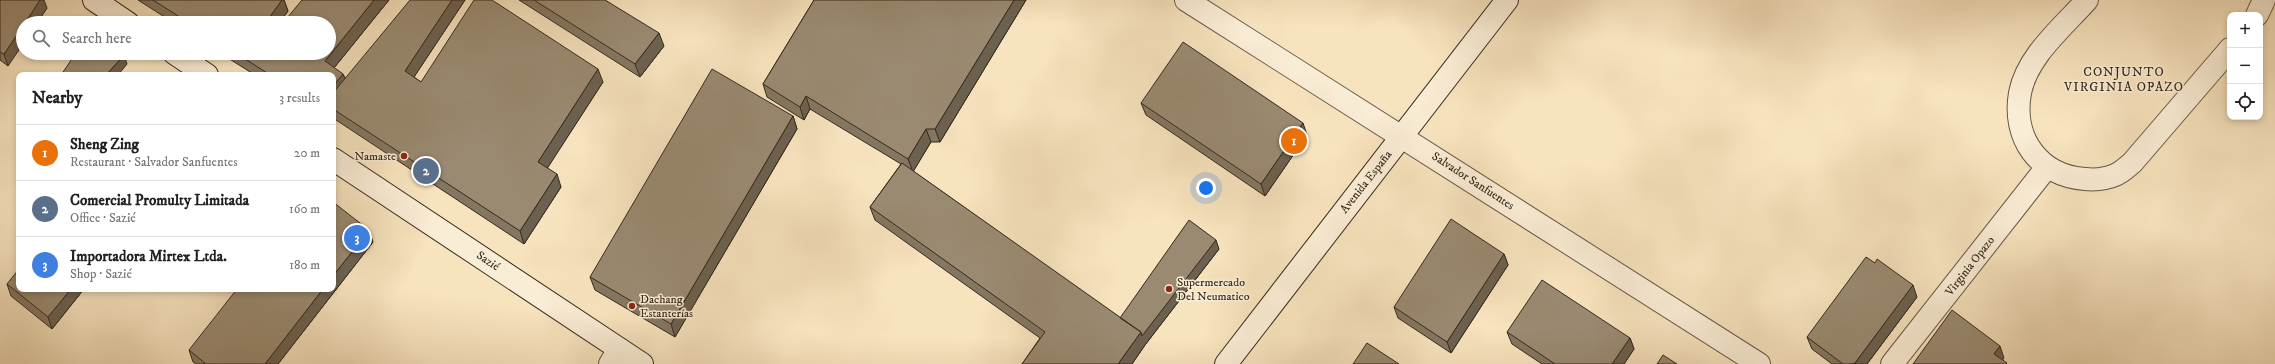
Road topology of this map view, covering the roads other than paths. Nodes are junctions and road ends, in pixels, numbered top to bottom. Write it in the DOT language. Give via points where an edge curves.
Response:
graph roads {
  1 [pos="94,0"];
  2 [pos="1186,0"];
  3 [pos="1507,0"];
  4 [pos="2086,0"];
  5 [pos="2264,0"];
  6 [pos="2258,12"];
  7 [pos="118,16"];
  8 [pos="2227,52"];
  9 [pos="184,60"];
  10 [pos="202,72"];
  11 [pos="1402,136"];
  12 [pos="336,161"];
  13 [pos="2047,167"];
  14 [pos="615,356"];
  15 [pos="642,364"];
  16 [pos="1226,364"];
  17 [pos="1759,364"];
  18 [pos="1892,364"];
  1 -- 7 [label="street"];
  2 -- 11 [label="street, Salvador Sanfuentes"];
  3 -- 11 [label="street, Avenida España"];
  4 -- 13 [label="street" via="2029,67 2020,92 2019,120 2024,137 2032,152"];
  5 -- 6 [label="street"];
  8 -- 13 [label="street" via="2132,163 2115,175 2096,180 2076,178"];
  9 -- 10 [label="street"];
  11 -- 16 [label="street, Avenida España"];
  11 -- 17 [label="street, Salvador Sanfuentes"];
  12 -- 14 [label="street, Sazié"];
  13 -- 18 [label="street, Virginia Opazo"];
  14 -- 15 [label="street, Sazié"];
}
